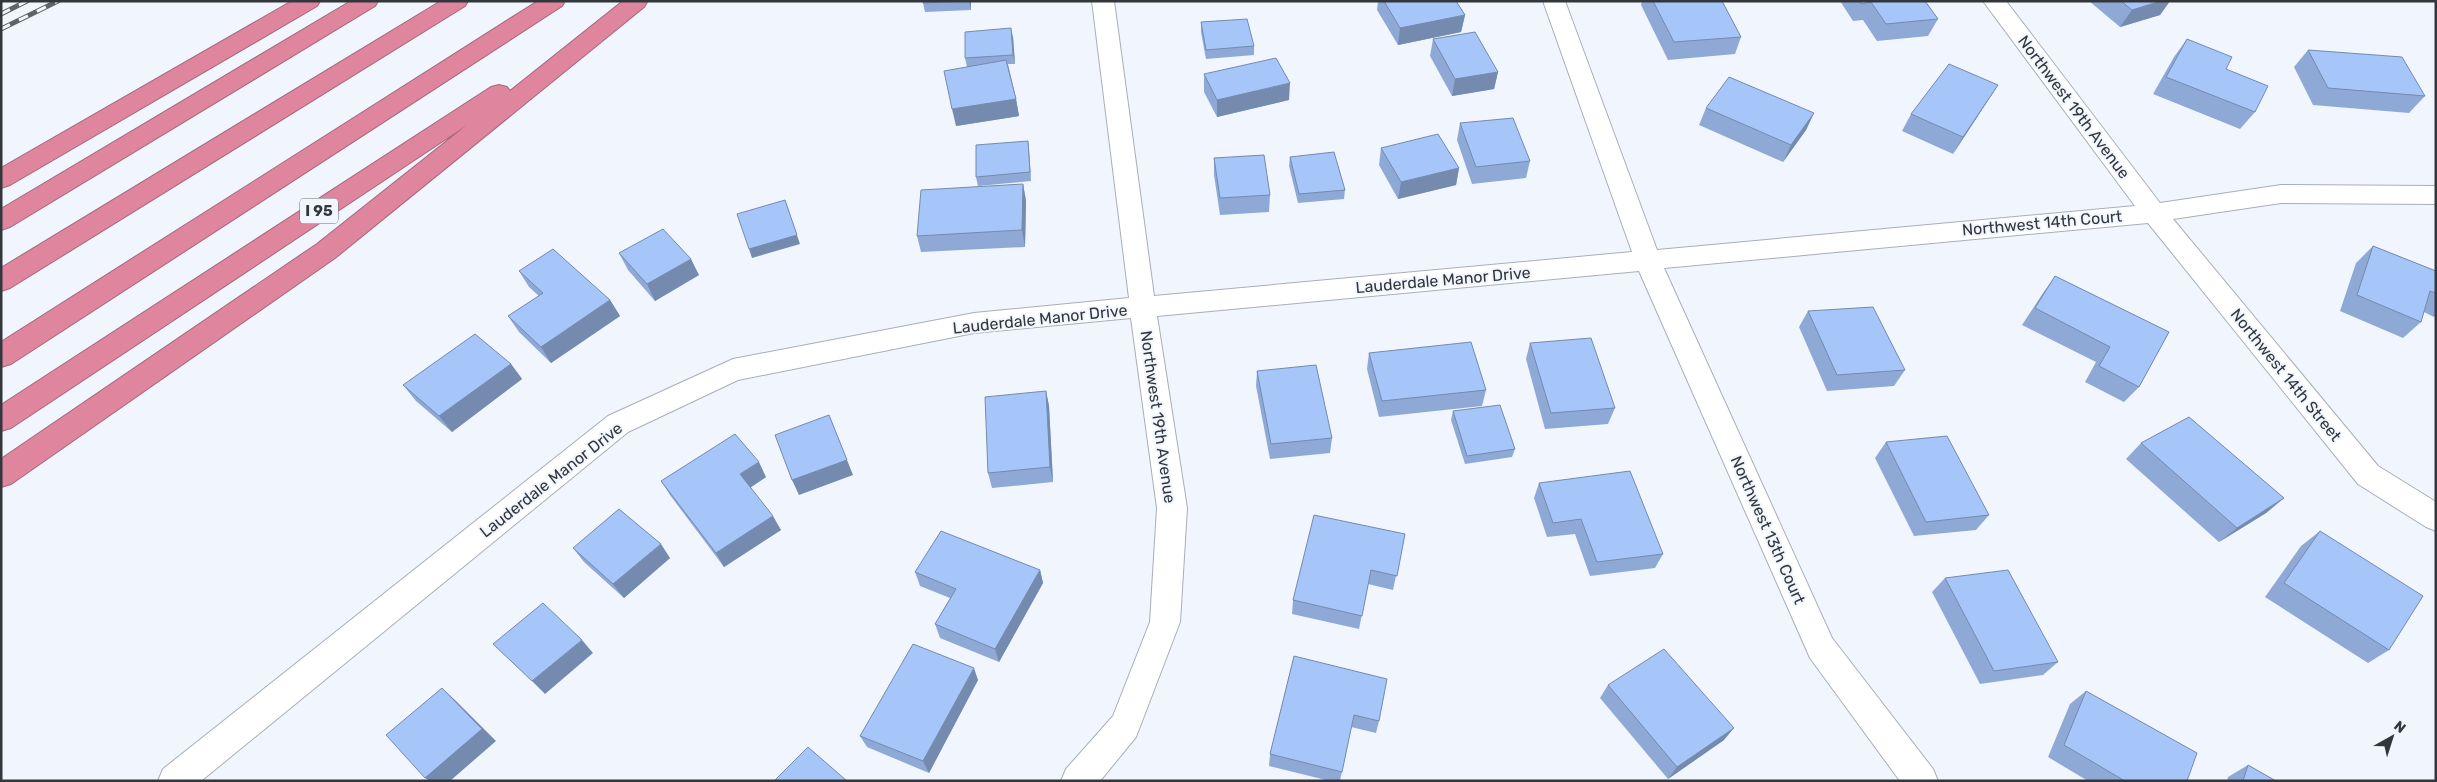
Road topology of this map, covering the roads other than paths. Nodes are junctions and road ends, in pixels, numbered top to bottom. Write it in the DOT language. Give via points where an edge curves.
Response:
graph roads {
  1 [pos="309,1"];
  2 [pos="367,1"];
  3 [pos="457,1"];
  4 [pos="554,1"];
  5 [pos="1104,1"];
  6 [pos="1554,1"];
  7 [pos="1994,1"];
  8 [pos="637,2"];
  9 [pos="1,179"];
  10 [pos="2436,195"];
  11 [pos="2154,213"];
  12 [pos="1,220"];
  13 [pos="1648,261"];
  14 [pos="1,281"];
  15 [pos="1143,309"];
  16 [pos="1,356"];
  17 [pos="1,420"];
  18 [pos="1,475"];
  19 [pos="2436,518"];
  20 [pos="175,781"];
  21 [pos="1078,781"];
  22 [pos="1921,781"];
  1 -- 9 [label="highway"];
  2 -- 12 [label="highway"];
  3 -- 14 [label="highway"];
  4 -- 16 [label="highway"];
  5 -- 15 [label="street, Northwest 19th Avenue"];
  6 -- 13 [label="street"];
  7 -- 11 [label="street, Northwest 19th Avenue"];
  8 -- 17 [label="highway, I 95"];
  8 -- 18 [label="highway" via="326,251"];
  10 -- 11 [label="street, Northwest 14th Court" via="2281,194"];
  11 -- 13 [label="street, Northwest 14th Court"];
  11 -- 19 [label="street, Northwest 14th Street" via="2368,475"];
  13 -- 15 [label="street, Lauderdale Manor Drive"];
  13 -- 22 [label="street, Northwest 13th Court" via="1821,648"];
  15 -- 20 [label="street, Lauderdale Manor Drive" via="974,323 733,370 618,424"];
  15 -- 21 [label="street, Northwest 19th Avenue" via="1172,508 1165,622 1125,726"];
}
